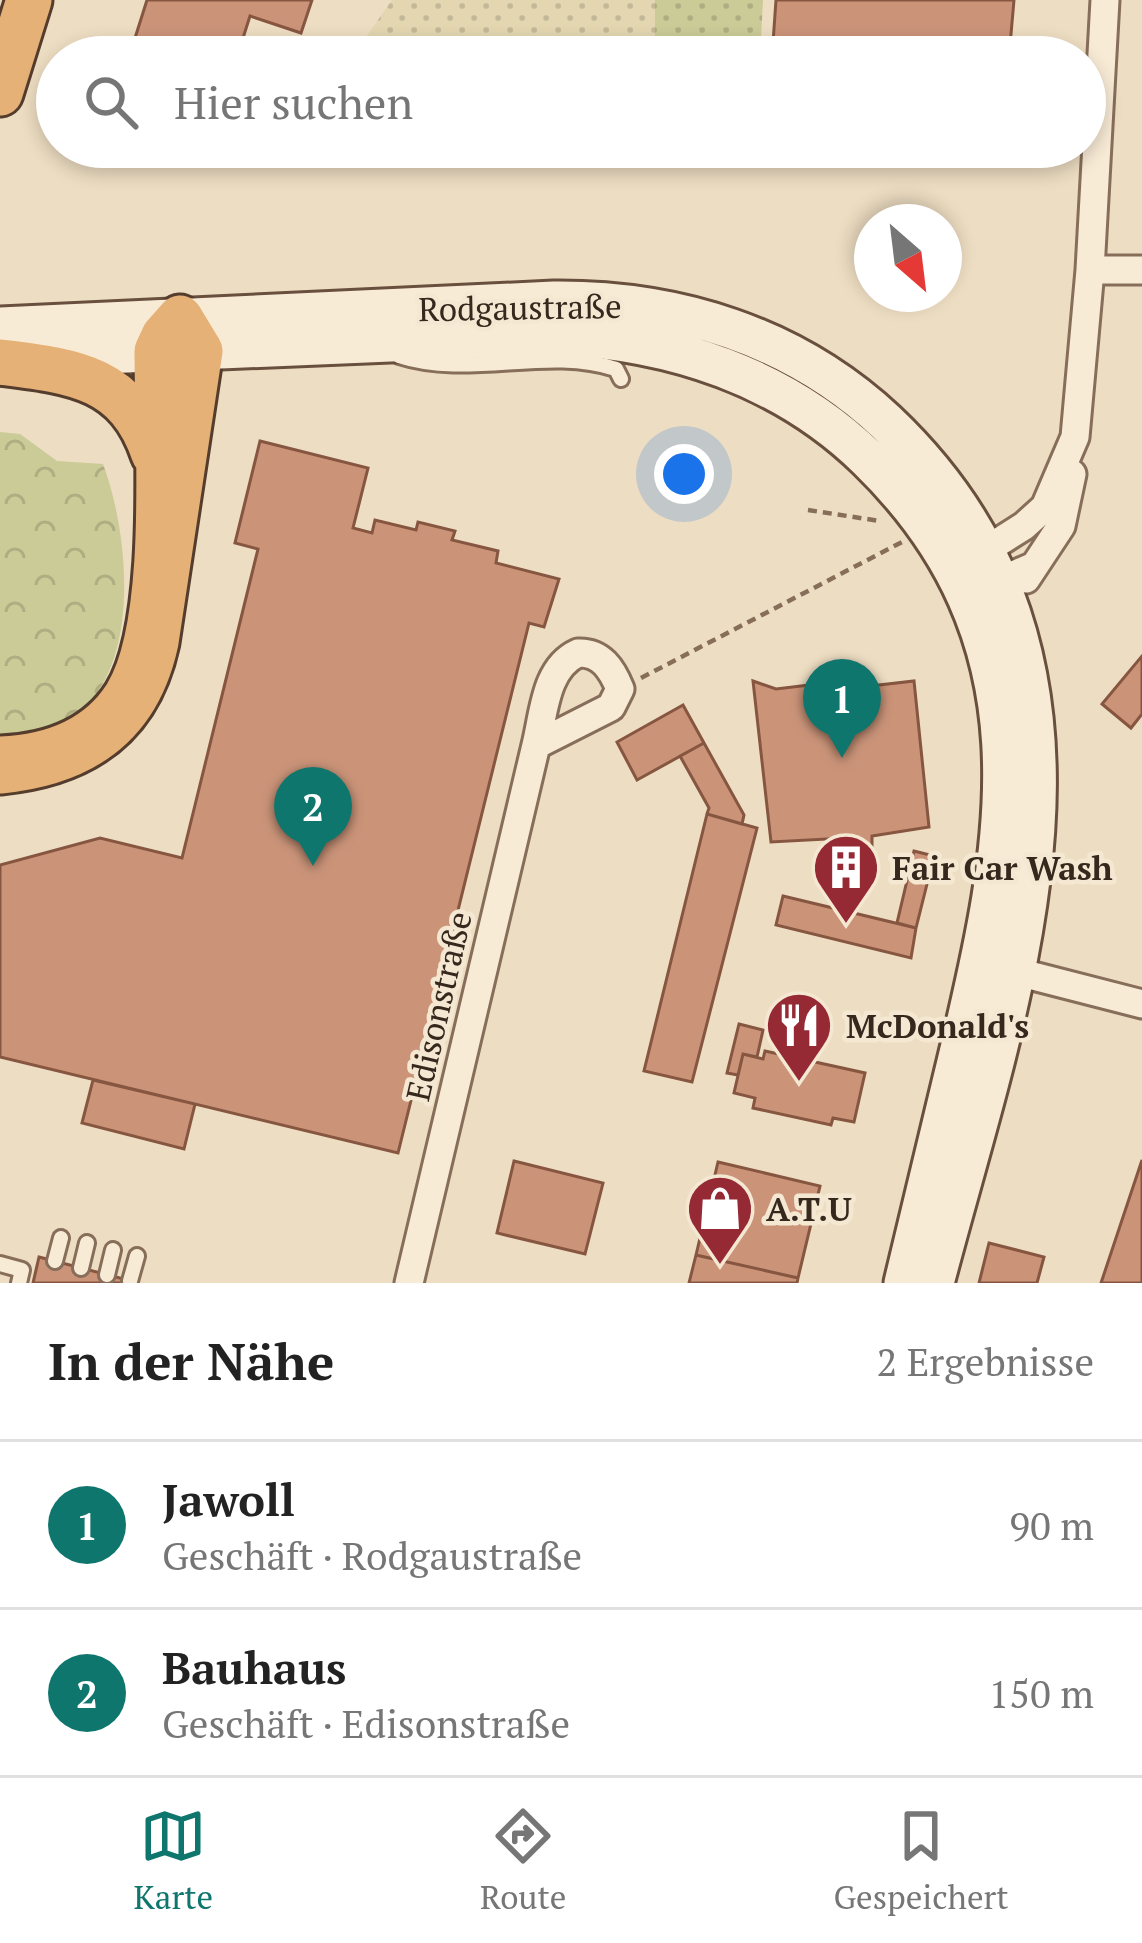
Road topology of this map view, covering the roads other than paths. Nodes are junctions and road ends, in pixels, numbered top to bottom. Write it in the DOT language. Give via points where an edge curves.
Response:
graph roads {
  1 [pos="29,0"];
  2 [pos="1105,0"];
  3 [pos="1103,36"];
  4 [pos="0,93"];
  5 [pos="1096,168"];
  6 [pos="1090,269"];
  7 [pos="1142,270"];
  8 [pos="0,327"];
  9 [pos="179,340"];
  10 [pos="360,343"];
  11 [pos="0,360"];
  12 [pos="621,379"];
  13 [pos="1075,436"];
  14 [pos="157,462"];
  15 [pos="994,568"];
  16 [pos="536,745"];
  17 [pos="0,759"];
  18 [pos="0,771"];
  19 [pos="998,967"];
  20 [pos="1142,1004"];
  21 [pos="62,1238"];
  22 [pos="87,1244"];
  23 [pos="113,1250"];
  24 [pos="137,1256"];
  25 [pos="55,1261"];
  26 [pos="0,1264"];
  27 [pos="80,1268"];
  28 [pos="106,1274"];
  29 [pos="130,1281"];
  30 [pos="19,1283"];
  31 [pos="409,1283"];
  32 [pos="904,1283"];
  33 [pos="934,1283"];
  1 -- 4 [label="highway"];
  2 -- 3 [label="street"];
  5 -- 6 [label="street"];
  6 -- 7 [label="street"];
  6 -- 13 [label="street"];
  8 -- 9 [label="main road, Rodgaustraße"];
  9 -- 10 [label="main road, Rodgaustraße"];
  9 -- 11 [label="main road, Rodgaustraße"];
  9 -- 14 [label="highway"];
  9 -- 15 [label="main road, Rodgaustraße" via="586,301 700,317 842,385 939,478"];
  9 -- 18 [label="highway" via="156,642 146,678 129,709 92,743 55,762"];
  10 -- 12 [label="lane" via="428,365 559,361 616,369"];
  10 -- 15 [label="main road, Rodgaustraße" via="555,335 677,350 817,414 890,480 927,528"];
  11 -- 14 [label="highway" via="57,369 116,393 140,420"];
  13 -- 15 [label="street" via="1045,507"];
  13 -- 15 [label="street" via="1061,526"];
  14 -- 17 [label="highway" via="159,544 135,680 111,716 78,741"];
  15 -- 19 [label="main road, Rodgaustraße" via="992,673 1003,749"];
  15 -- 19 [label="main road, Rodgaustraße" via="1034,705 1039,783 1031,883"];
  16 -- 16 [label="street, Edisonstraße" via="611,707 620,689 597,656 569,657 553,676"];
  16 -- 31 [label="street, Edisonstraße"];
  19 -- 20 [label="street"];
  19 -- 32 [label="main road, Rodgaustraße"];
  19 -- 33 [label="main road, Rodgaustraße"];
  21 -- 25 [label="lane"];
  22 -- 27 [label="lane"];
  23 -- 28 [label="lane"];
  24 -- 29 [label="lane"];
  26 -- 30 [label="lane" via="22,1270"];
}
